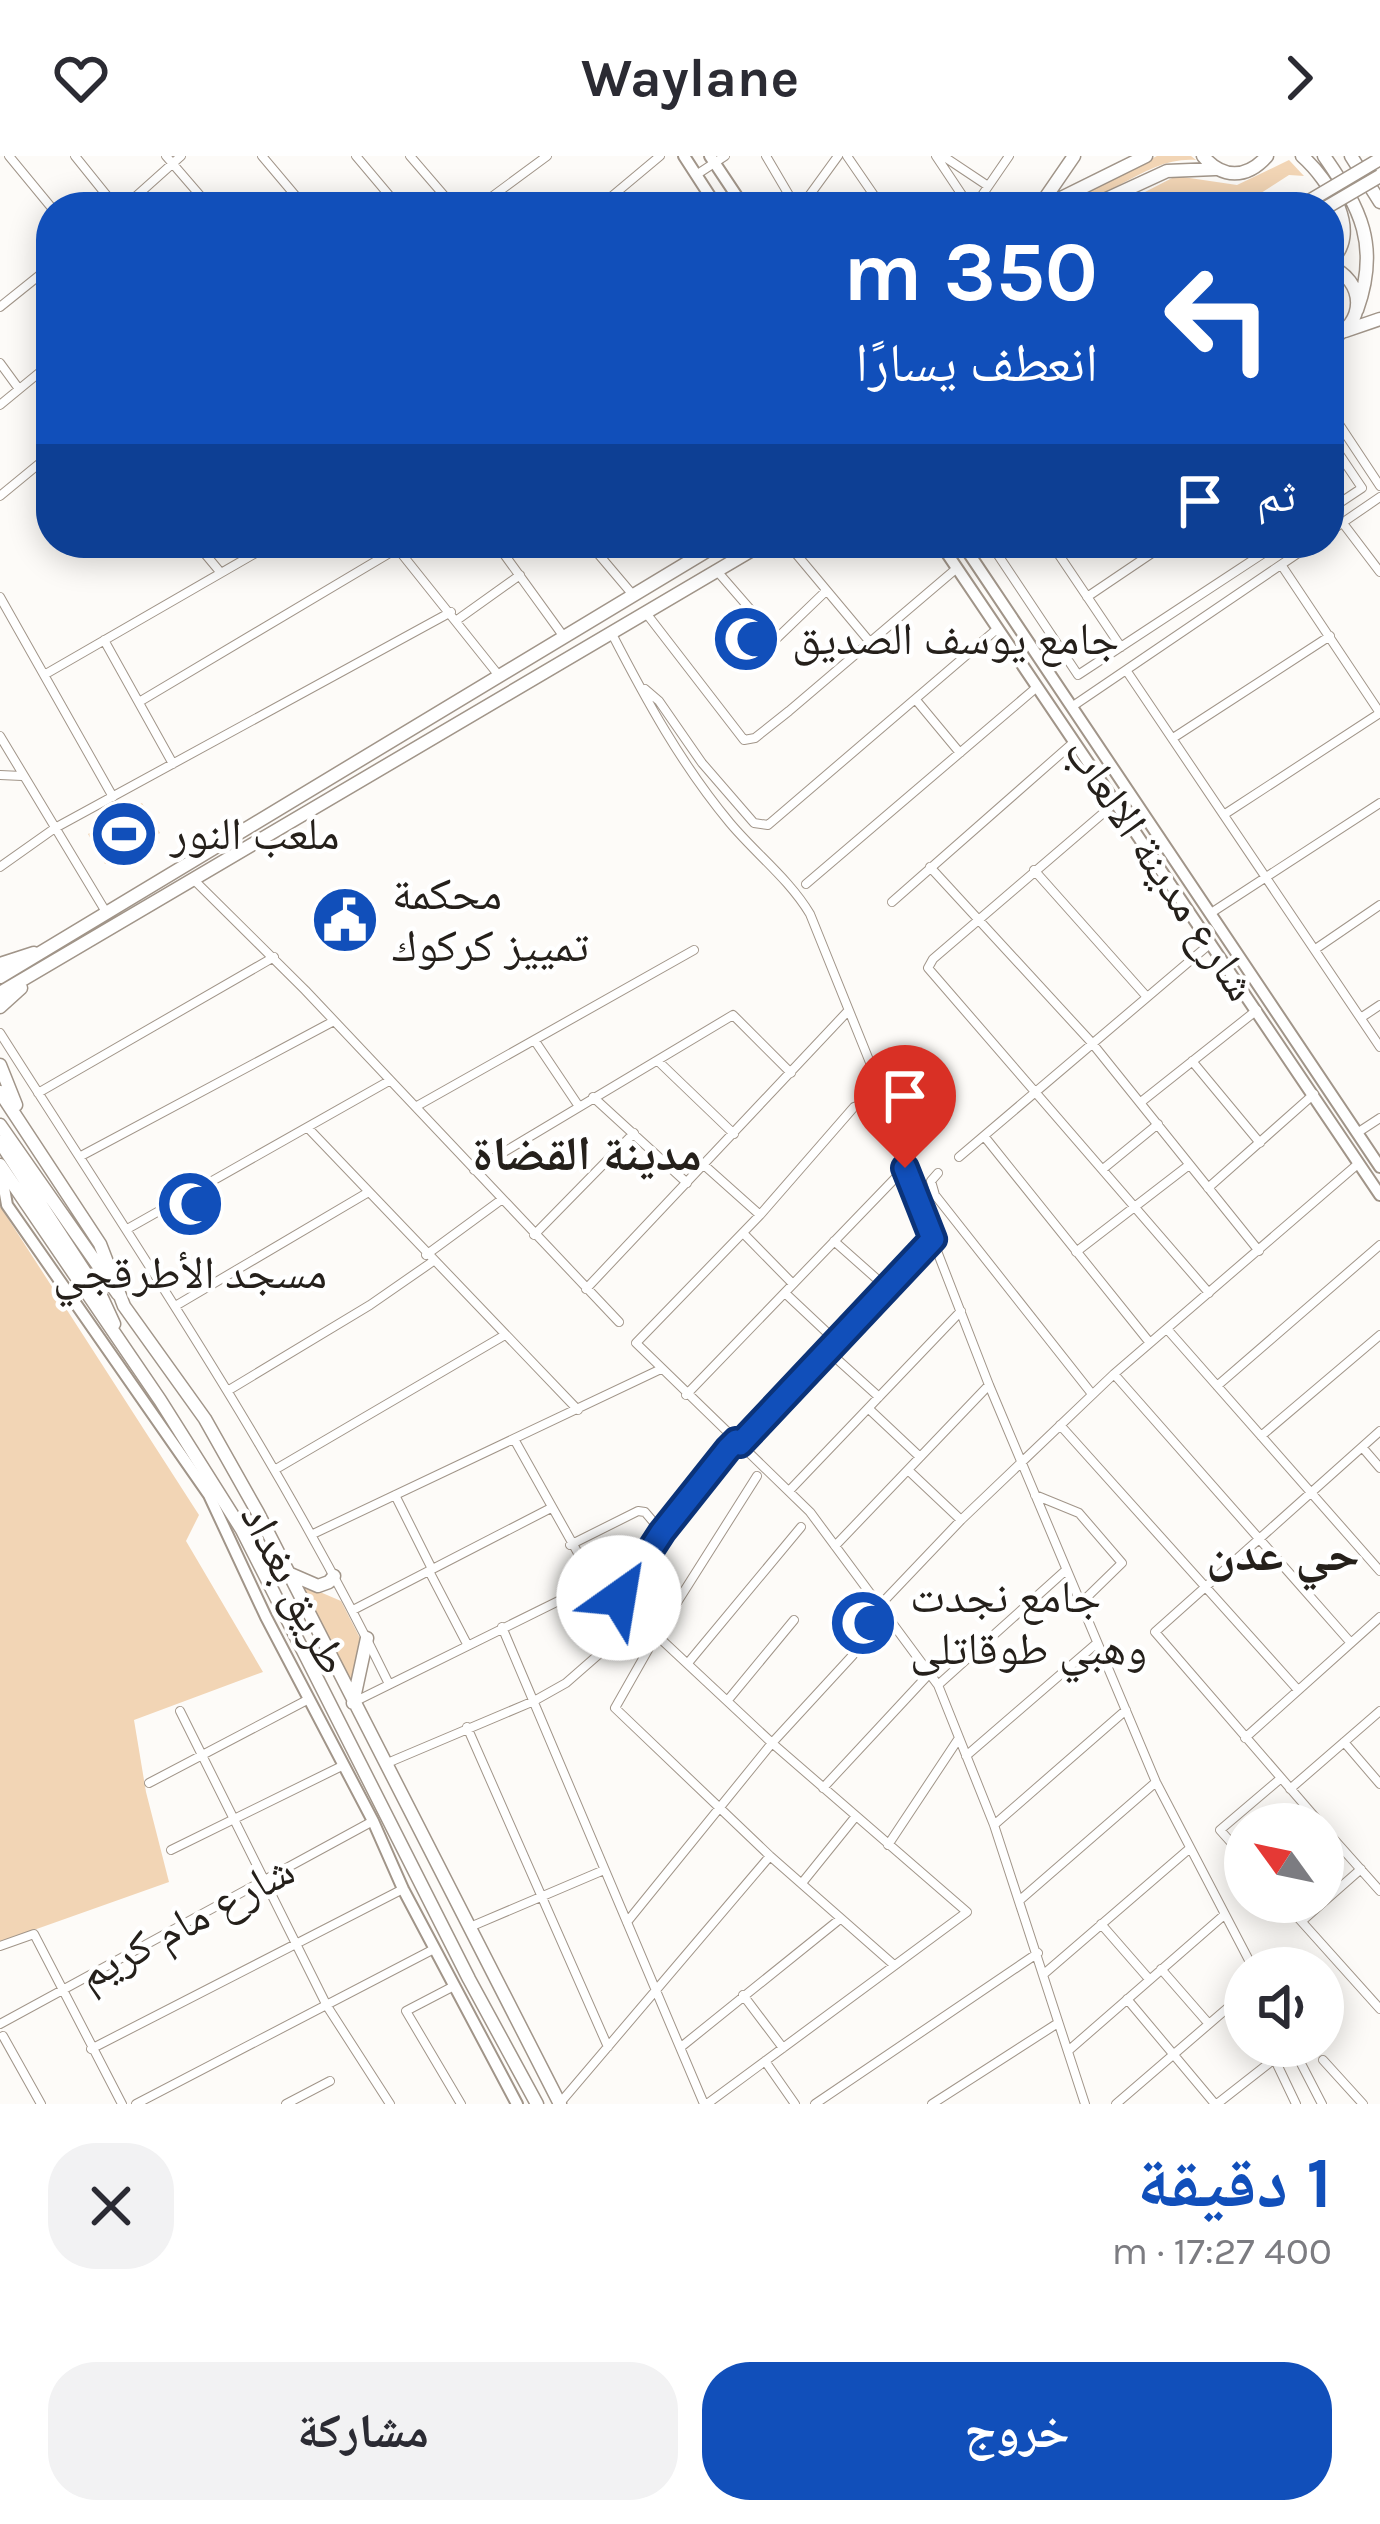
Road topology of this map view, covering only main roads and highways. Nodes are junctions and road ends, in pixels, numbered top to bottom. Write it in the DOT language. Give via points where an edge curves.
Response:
graph roads {
  1 [pos="684,156"];
  2 [pos="1146,156"];
  3 [pos="1203,156"];
  4 [pos="1303,156"];
  5 [pos="1324,156"];
  6 [pos="1351,156"];
  7 [pos="1268,157"];
  8 [pos="716,158"];
  9 [pos="1068,159"];
  10 [pos="1378,160"];
  11 [pos="1215,169"];
  12 [pos="1380,176"];
  13 [pos="705,192"];
  14 [pos="735,192"];
  15 [pos="1049,192"];
  16 [pos="1072,192"];
  17 [pos="1122,192"];
  18 [pos="1324,192"];
  19 [pos="1326,192"];
  20 [pos="1344,197"];
  21 [pos="1380,202"];
  22 [pos="1344,275"];
  23 [pos="1357,310"];
  24 [pos="1380,319"];
  25 [pos="1344,326"];
  26 [pos="1344,335"];
  27 [pos="696,558"];
  28 [pos="739,558"];
  29 [pos="951,558"];
  30 [pos="972,558"];
  31 [pos="1161,837"];
  32 [pos="1147,848"];
  33 [pos="44,959"];
  34 [pos="0,964"];
  35 [pos="0,977"];
  36 [pos="0,993"];
  37 [pos="0,1007"];
  38 [pos="0,1065"];
  39 [pos="0,1092"];
  40 [pos="23,1122"];
  41 [pos="0,1125"];
  42 [pos="0,1142"];
  43 [pos="0,1165"];
  44 [pos="1380,1167"];
  45 [pos="1380,1195"];
  46 [pos="119,1295"];
  47 [pos="118,1339"];
  48 [pos="145,1390"];
  49 [pos="287,1572"];
  50 [pos="334,1576"];
  51 [pos="294,1633"];
  52 [pos="367,1638"];
  53 [pos="279,1640"];
  54 [pos="331,1703"];
  55 [pos="352,1703"];
  56 [pos="313,1705"];
  57 [pos="397,1837"];
  58 [pos="383,1844"];
  59 [pos="480,1948"];
  60 [pos="458,1956"];
  61 [pos="482,2003"];
  62 [pos="467,2012"];
  63 [pos="517,2104"];
  64 [pos="536,2104"];
  65 [pos="560,2104"];
  1 -- 13 [label="main road"];
  2 -- 16 [label="main road"];
  3 -- 11 [label="main road"];
  4 -- 19 [label="main road"];
  5 -- 23 [label="main road" via="1374,242 1373,276"];
  6 -- 21 [label="main road"];
  7 -- 11 [label="main road" via="1236,174"];
  8 -- 14 [label="main road"];
  9 -- 15 [label="main road"];
  10 -- 18 [label="main road, bridge"];
  11 -- 17 [label="main road" via="1167,171"];
  12 -- 20 [label="main road, bridge"];
  22 -- 23 [label="main road"];
  23 -- 25 [label="main road"];
  24 -- 26 [label="main road"];
  27 -- 33 [label="main road"];
  28 -- 33 [label="main road" via="194,880"];
  29 -- 32 [label="main road, شارع مدينة الالعاب"];
  30 -- 31 [label="main road, شارع مدينة الالعاب"];
  31 -- 32 [label="main road"];
  31 -- 44 [label="main road, شارع مدينة الالعاب"];
  32 -- 45 [label="main road, شارع مدينة الالعاب"];
  33 -- 34 [label="main road"];
  33 -- 35 [label="main road"];
  33 -- 36 [label="main road"];
  33 -- 37 [label="main road"];
  38 -- 40 [label="main road"];
  39 -- 40 [label="main road, طريق بغداد"];
  40 -- 46 [label="main road, طريق بغداد" via="100,1244"];
  41 -- 46 [label="main road"];
  42 -- 47 [label="main road" via="102,1298"];
  43 -- 47 [label="main road, طريق بغداد"];
  43 -- 48 [label="main road" via="8,1205"];
  46 -- 49 [label="main road, طريق بغداد" via="205,1419"];
  47 -- 48 [label="main road, طريق بغداد"];
  48 -- 51 [label="main road, طريق بغداد" via="242,1530"];
  48 -- 53 [label="main road"];
  49 -- 50 [label="main road" via="318,1586"];
  49 -- 55 [label="main road, طريق بغداد"];
  51 -- 53 [label="main road"];
  51 -- 54 [label="main road, طريق بغداد"];
  52 -- 55 [label="main road"];
  53 -- 56 [label="main road"];
  54 -- 56 [label="main road"];
  54 -- 57 [label="main road, طريق بغداد"];
  55 -- 59 [label="main road, طريق بغداد"];
  56 -- 58 [label="main road"];
  57 -- 58 [label="main road"];
  57 -- 60 [label="main road, طريق بغداد"];
  58 -- 62 [label="main road"];
  59 -- 60 [label="main road"];
  59 -- 65 [label="main road, طريق بغداد"];
  60 -- 61 [label="main road, طريق بغداد"];
  61 -- 62 [label="main road"];
  61 -- 64 [label="main road, طريق بغداد"];
  62 -- 63 [label="main road"];
}
